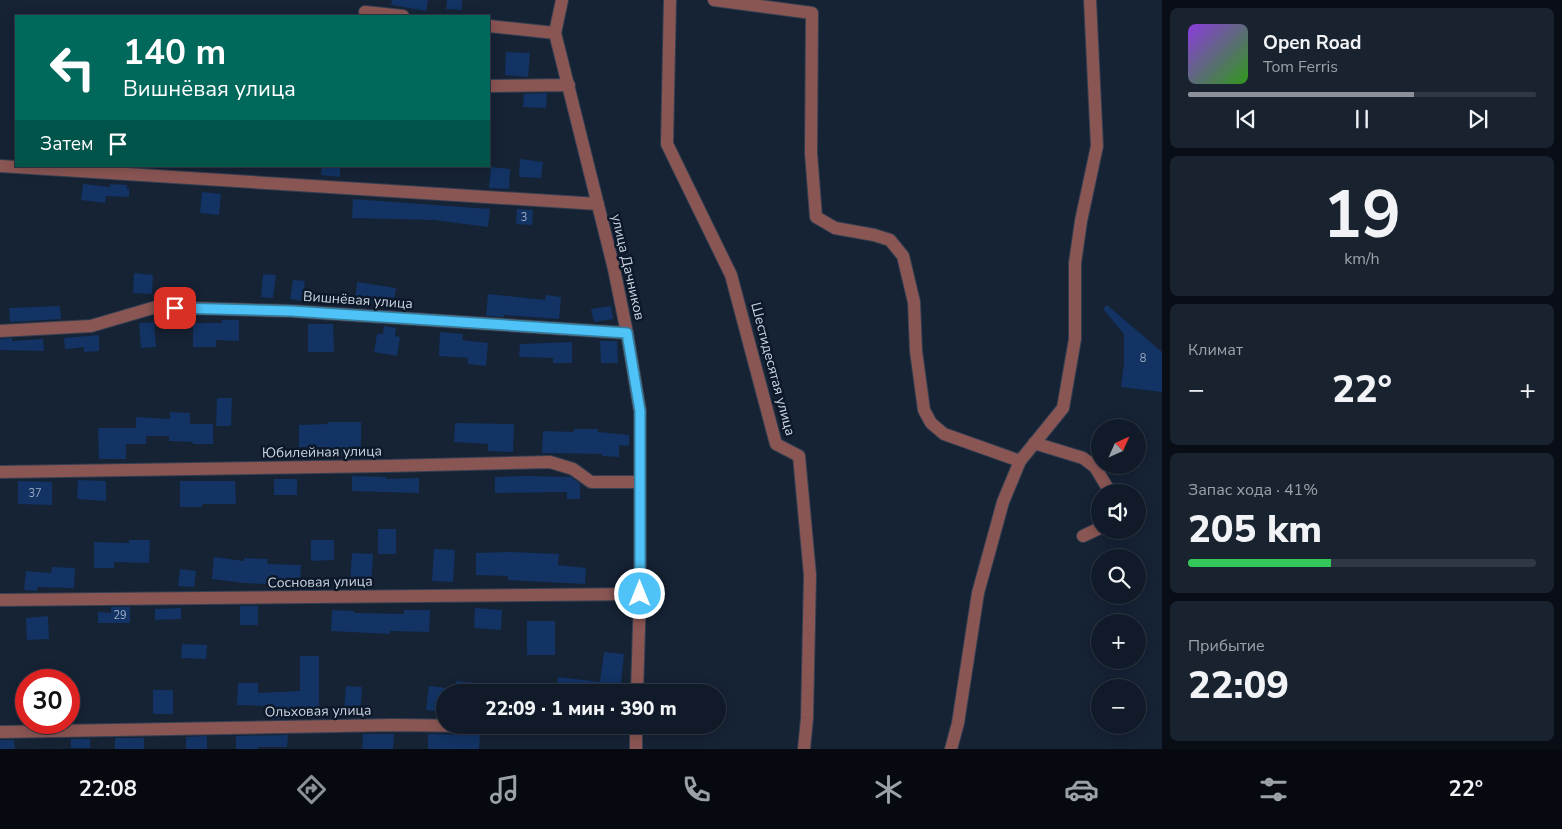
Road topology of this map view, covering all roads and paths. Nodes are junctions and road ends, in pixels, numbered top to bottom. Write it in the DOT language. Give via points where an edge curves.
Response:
graph roads {
  1 [pos="562,0"];
  2 [pos="670,0"];
  3 [pos="714,0"];
  4 [pos="1090,0"];
  5 [pos="365,12"];
  6 [pos="394,15"];
  7 [pos="490,26"];
  8 [pos="556,33"];
  9 [pos="568,85"];
  10 [pos="490,86"];
  11 [pos="0,166"];
  12 [pos="15,167"];
  13 [pos="16,167"];
  14 [pos="598,204"];
  15 [pos="0,331"];
  16 [pos="627,333"];
  17 [pos="1034,444"];
  18 [pos="1020,461"];
  19 [pos="0,472"];
  20 [pos="640,482"];
  21 [pos="1105,484"];
  22 [pos="1091,532"];
  23 [pos="1083,536"];
  24 [pos="640,594"];
  25 [pos="0,600"];
  26 [pos="637,684"];
  27 [pos="436,725"];
  28 [pos="0,732"];
  29 [pos="636,734"];
  30 [pos="636,749"];
  31 [pos="804,749"];
  32 [pos="951,749"];
  1 -- 8 [label="street"];
  2 -- 31 [label="street, Шестидесятая улица" via="666,144 732,275 776,444 799,456 810,575"];
  3 -- 18 [label="street" via="812,13 811,153 816,216 834,228 890,240 903,256 914,302 916,351 924,410 931,423 944,434"];
  4 -- 17 [label="street" via="1097,146 1075,263 1075,339 1063,408"];
  5 -- 6 [label="street"];
  7 -- 8 [label="street"];
  8 -- 9 [label="street, улица Дачников"];
  9 -- 10 [label="street"];
  9 -- 14 [label="street, улица Дачников"];
  11 -- 12 [label="street"];
  13 -- 14 [label="street"];
  14 -- 16 [label="street, улица Дачников"];
  15 -- 16 [label="street, Вишнёвая улица" via="91,326 156,307 291,311"];
  16 -- 20 [label="street, улица Дачников" via="640,411"];
  17 -- 18 [label="street"];
  17 -- 21 [label="street" via="1083,458 1095,467"];
  18 -- 32 [label="street" via="1003,502 978,593"];
  19 -- 20 [label="street, Юбилейная улица" via="550,462 574,469 591,482"];
  20 -- 24 [label="street, улица Дачников"];
  22 -- 23 [label="street"];
  24 -- 25 [label="street, Сосновая улица"];
  24 -- 26 [label="street, улица Дачников"];
  27 -- 28 [label="street, Ольховая улица"];
  29 -- 30 [label="street"];
}
